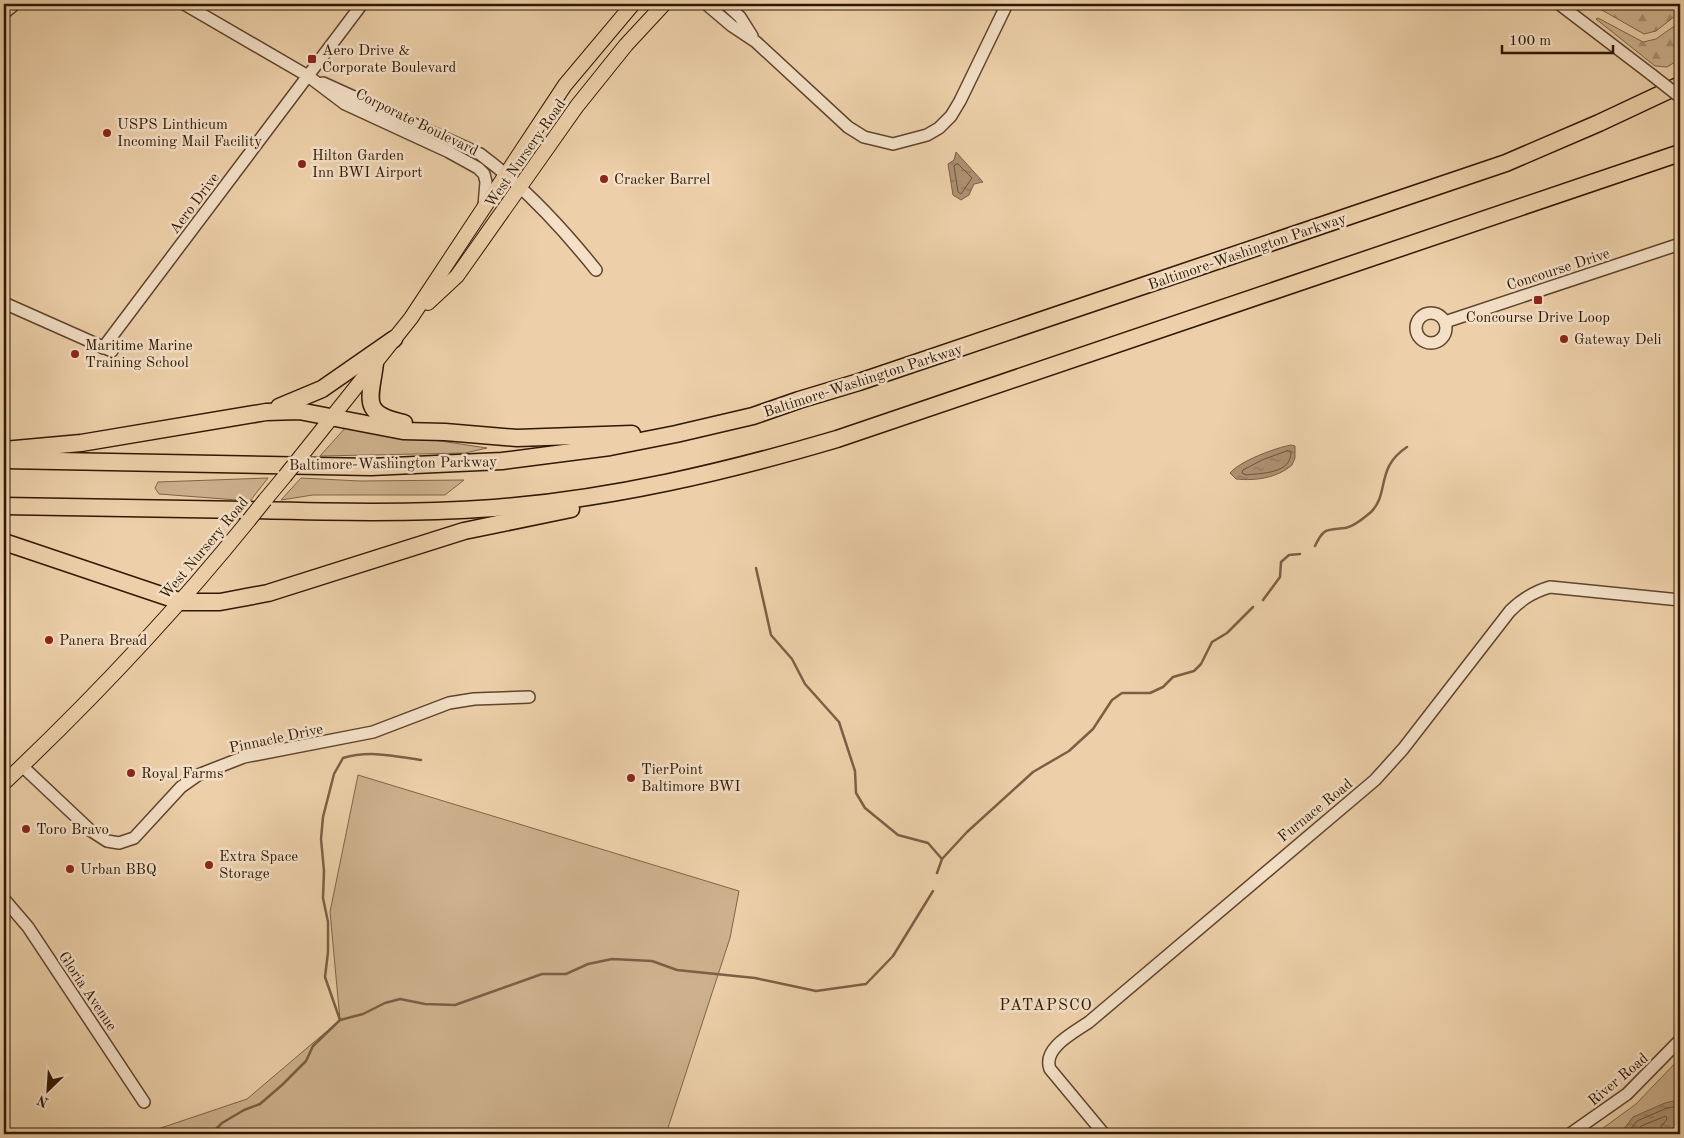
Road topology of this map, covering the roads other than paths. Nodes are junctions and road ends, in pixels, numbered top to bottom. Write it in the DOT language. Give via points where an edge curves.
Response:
graph roads {
  1 [pos="15,4"];
  2 [pos="184,4"];
  3 [pos="362,4"];
  4 [pos="633,4"];
  5 [pos="664,4"];
  6 [pos="706,4"];
  7 [pos="726,4"];
  8 [pos="1008,4"];
  9 [pos="1558,4"];
  10 [pos="4,14"];
  11 [pos="756,42"];
  12 [pos="308,76"];
  13 [pos="1680,78"];
  14 [pos="1680,85"];
  15 [pos="1680,96"];
  16 [pos="1648,99"];
  17 [pos="1680,143"];
  18 [pos="1680,153"];
  19 [pos="1680,161"];
  20 [pos="505,175"];
  21 [pos="519,189"];
  22 [pos="484,209"];
  23 [pos="1508,213"];
  24 [pos="1680,244"];
  25 [pos="1367,260"];
  26 [pos="596,270"];
  27 [pos="457,276"];
  28 [pos="4,304"];
  29 [pos="410,318"];
  30 [pos="1445,322"];
  31 [pos="394,339"];
  32 [pos="375,363"];
  33 [pos="798,400"];
  34 [pos="266,412"];
  35 [pos="332,417"];
  36 [pos="445,432"];
  37 [pos="4,450"];
  38 [pos="4,460"];
  39 [pos="745,465"];
  40 [pos="4,506"];
  41 [pos="4,542"];
  42 [pos="1680,600"];
  43 [pos="182,602"];
  44 [pos="529,697"];
  45 [pos="22,766"];
  46 [pos="4,783"];
  47 [pos="4,899"];
  48 [pos="1680,1040"];
  49 [pos="144,1102"];
  50 [pos="1104,1134"];
  51 [pos="1570,1134"];
  1 -- 10 [label="street"];
  2 -- 12 [label="street, Corporate Boulevard"];
  3 -- 12 [label="street, Aero Drive"];
  4 -- 20 [label="main road, West Nursery Road" via="565,85"];
  5 -- 21 [label="main road, West Nursery Road" via="602,75"];
  6 -- 11 [label="street"];
  7 -- 11 [label="street"];
  8 -- 11 [label="street" via="951,116 927,135 894,144 864,137 848,127"];
  9 -- 15 [label="street, bridge"];
  12 -- 20 [label="street, Corporate Boulevard" via="480,154"];
  12 -- 22 [label="street, Corporate Boulevard" via="345,104 478,168 486,182"];
  12 -- 28 [label="street, Aero Drive" via="108,350"];
  13 -- 16 [label="highway"];
  14 -- 16 [label="highway, Baltimore-Washington Parkway"];
  16 -- 33 [label="highway, Baltimore-Washington Parkway" via="1506,163"];
  17 -- 25 [label="highway" via="1564,187 1400,242"];
  18 -- 23 [label="highway"];
  19 -- 23 [label="highway" via="1555,203"];
  20 -- 21 [label="street, Corporate Boulevard"];
  20 -- 22 [label="main road, West Nursery Road"];
  20 -- 27 [label="main road" via="505,190 458,259"];
  21 -- 26 [label="street, Corporate Boulevard" via="554,221"];
  21 -- 27 [label="main road, West Nursery Road"];
  22 -- 29 [label="main road, West Nursery Road"];
  23 -- 25 [label="highway"];
  24 -- 30 [label="street, Concourse Drive"];
  25 -- 39 [label="highway" via="837,439"];
  27 -- 29 [label="main road, West Nursery Road"];
  29 -- 31 [label="main road, West Nursery Road"];
  31 -- 32 [label="main road, West Nursery Road"];
  31 -- 34 [label="highway" via="322,389"];
  32 -- 35 [label="main road, West Nursery Road"];
  32 -- 36 [label="highway" via="369,399 373,409 391,420"];
  33 -- 36 [label="highway" via="638,434 517,438"];
  33 -- 38 [label="highway, Baltimore-Washington Parkway" via="754,416 676,434 610,447 502,461 362,466"];
  34 -- 35 [label="highway" via="299,411"];
  34 -- 37 [label="highway" via="81,443"];
  35 -- 36 [label="highway" via="403,431"];
  35 -- 43 [label="main road, West Nursery Road, bridge"];
  39 -- 40 [label="highway" via="615,493 441,511 362,513"];
  39 -- 43 [label="highway" via="683,486 464,531 248,598"];
  41 -- 43 [label="highway"];
  42 -- 50 [label="street, Furnace Road" via="1550,587 1523,598 1375,780 1051,1052 1050,1070"];
  43 -- 45 [label="main road, West Nursery Road"];
  44 -- 45 [label="street, Pinnacle Drive" via="449,703 373,732 244,757 198,775 181,788 134,838 119,843 107,841 90,830"];
  45 -- 46 [label="main road, West Nursery Road"];
  47 -- 49 [label="street, Gloria Avenue" via="28,928"];
  48 -- 51 [label="street, River Road" via="1627,1094"];
}
